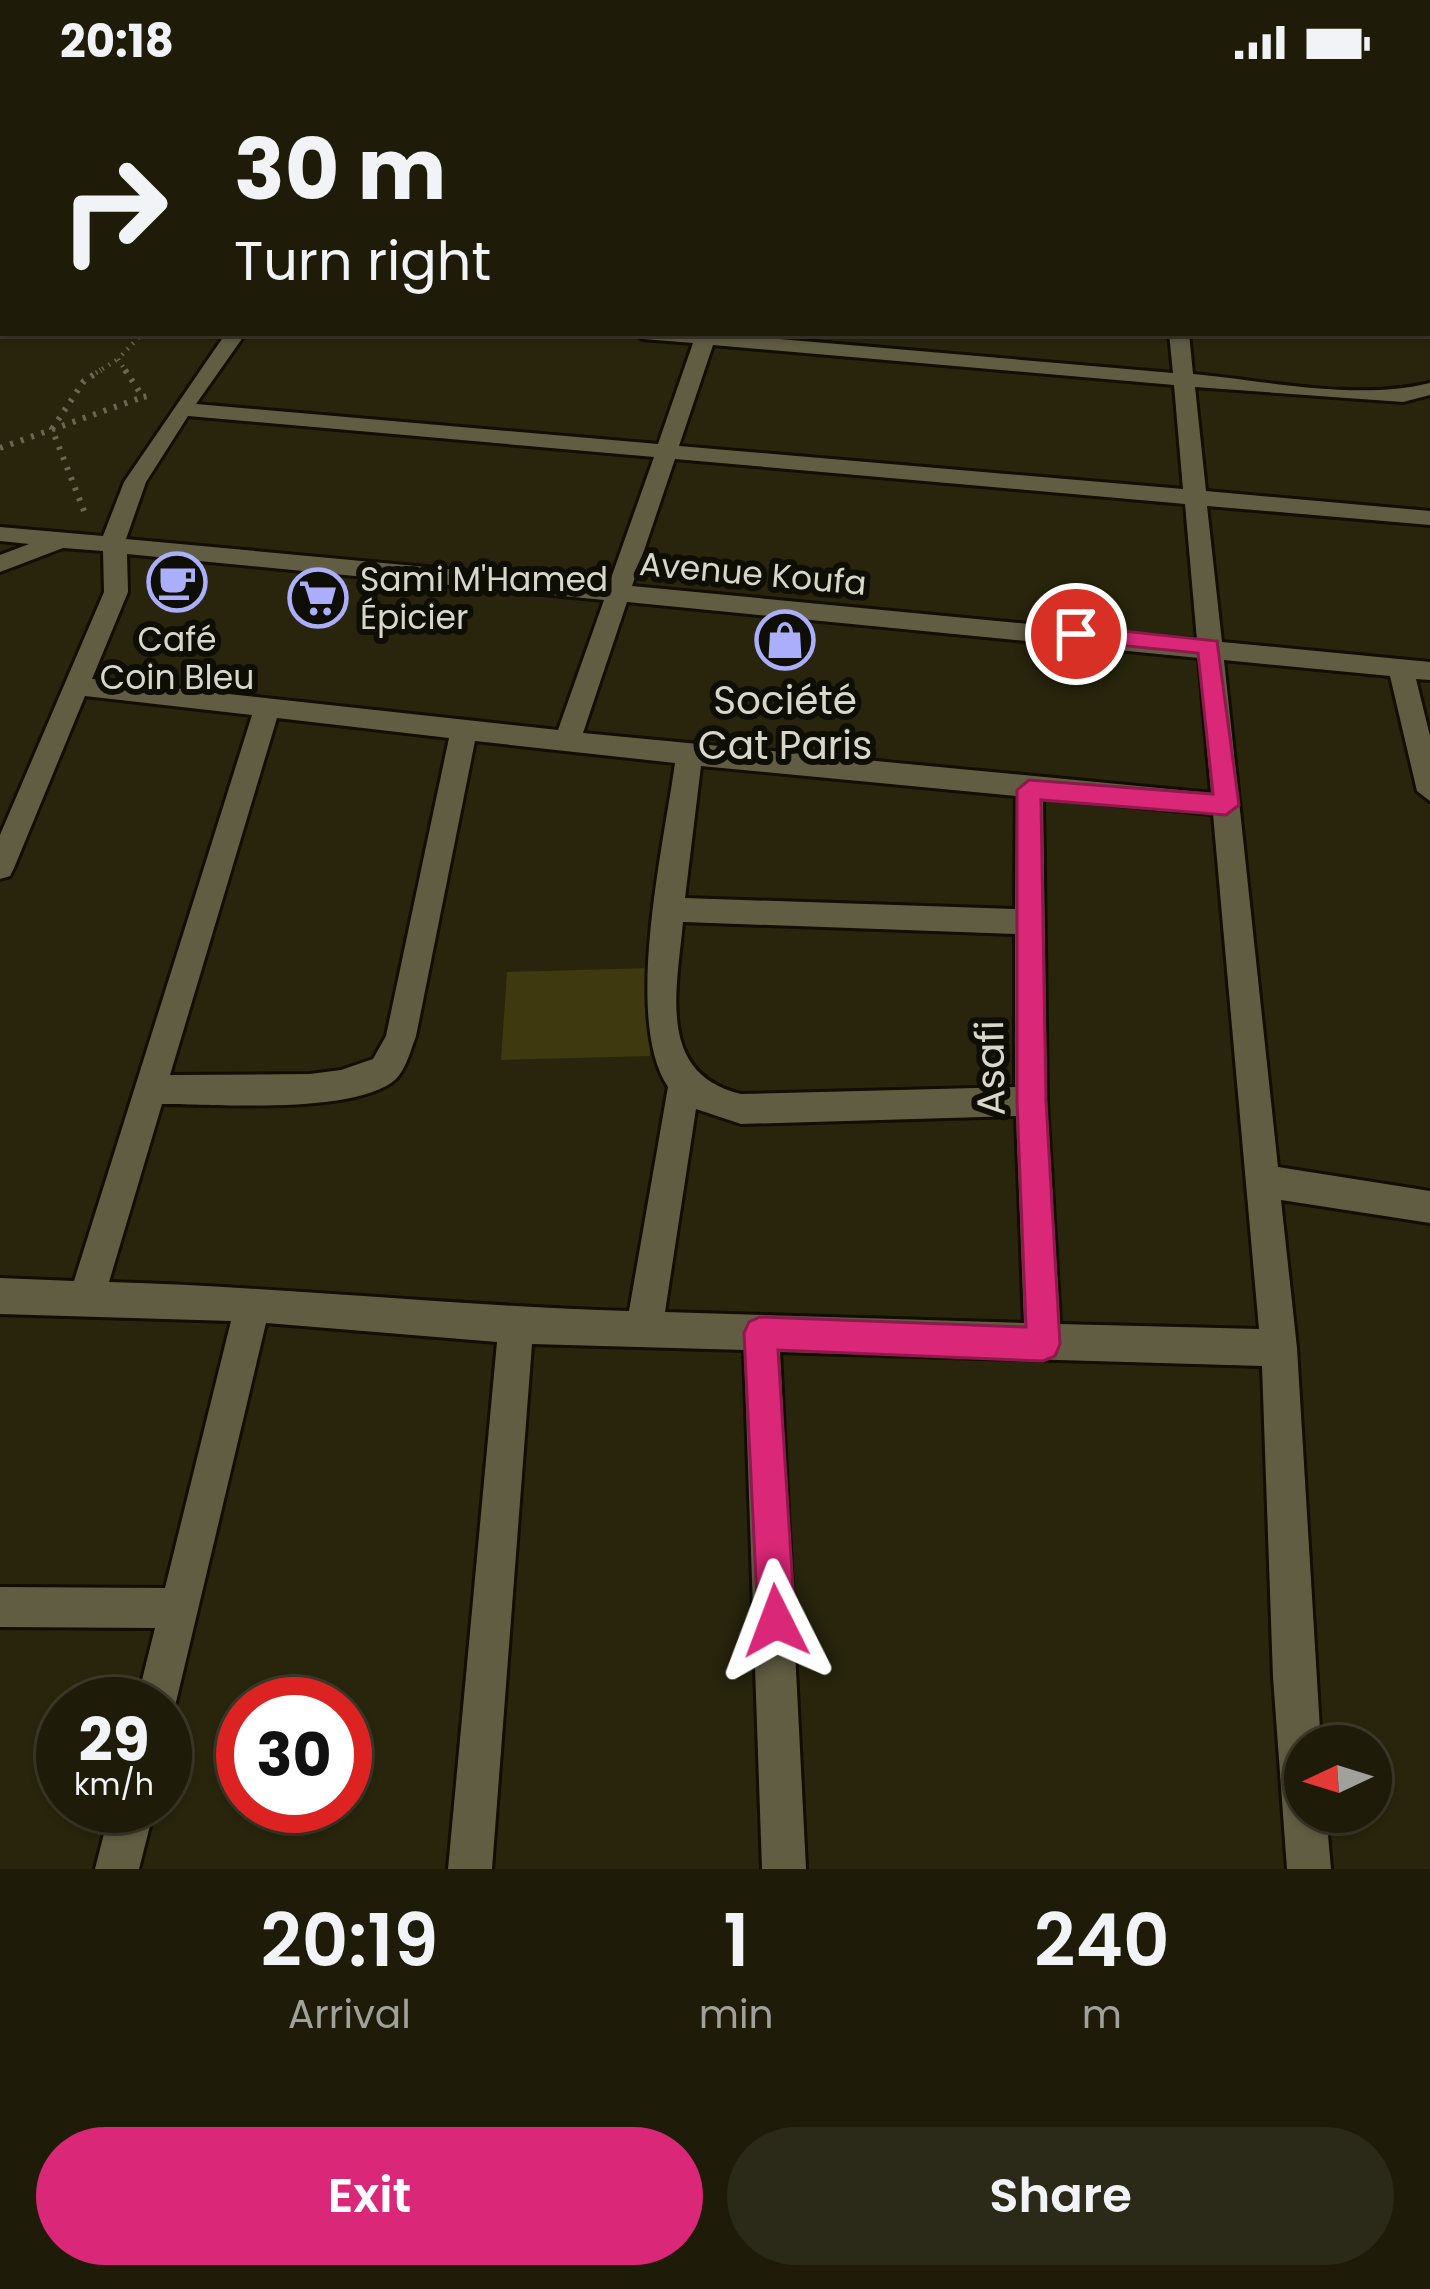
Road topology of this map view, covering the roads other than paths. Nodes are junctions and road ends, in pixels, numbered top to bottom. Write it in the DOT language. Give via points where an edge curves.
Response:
graph roads {
  1 [pos="234,336"];
  2 [pos="680,336"];
  3 [pos="1180,336"];
  4 [pos="705,338"];
  5 [pos="1181,376"];
  6 [pos="1430,389"];
  7 [pos="185,409"];
  8 [pos="668,449"];
  9 [pos="1194,497"];
  10 [pos="1430,518"];
  11 [pos="0,534"];
  12 [pos="115,537"];
  13 [pos="57,542"];
  14 [pos="0,564"];
  15 [pos="616,595"];
  16 [pos="1209,646"];
  17 [pos="1401,668"];
  18 [pos="1430,671"];
  19 [pos="76,686"];
  20 [pos="266,707"];
  21 [pos="464,730"];
  22 [pos="568,740"];
  23 [pos="689,755"];
  24 [pos="1029,790"];
  25 [pos="1430,791"];
  26 [pos="1226,805"];
  27 [pos="0,868"];
  28 [pos="673,910"];
  29 [pos="1030,922"];
  30 [pos="684,1085"];
  31 [pos="153,1088"];
  32 [pos="1031,1101"];
  33 [pos="1263,1181"];
  34 [pos="1430,1207"];
  35 [pos="0,1296"];
  36 [pos="86,1298"];
  37 [pos="253,1304"];
  38 [pos="516,1326"];
  39 [pos="644,1330"];
  40 [pos="760,1333"];
  41 [pos="1043,1344"];
  42 [pos="1279,1348"];
  43 [pos="0,1606"];
  44 [pos="180,1608"];
  45 [pos="163,1677"];
  46 [pos="127,1833"];
  47 [pos="118,1869"];
  48 [pos="470,1869"];
  49 [pos="784,1869"];
  50 [pos="1309,1869"];
  1 -- 7 [label="street"];
  2 -- 4 [label="street"];
  3 -- 5 [label="street"];
  4 -- 5 [label="street"];
  4 -- 8 [label="street"];
  5 -- 6 [label="street" via="1372,396"];
  5 -- 9 [label="street"];
  7 -- 8 [label="street"];
  7 -- 12 [label="street" via="124,503"];
  8 -- 9 [label="street"];
  8 -- 15 [label="street"];
  9 -- 10 [label="street"];
  9 -- 16 [label="street"];
  11 -- 13 [label="street, Avenue Koufa"];
  12 -- 13 [label="street, Avenue Koufa"];
  12 -- 15 [label="street, Avenue Koufa"];
  12 -- 19 [label="street" via="116,592"];
  13 -- 14 [label="street"];
  15 -- 16 [label="street, Avenue Koufa"];
  15 -- 22 [label="street"];
  16 -- 17 [label="street, Avenue Koufa"];
  16 -- 26 [label="street"];
  17 -- 18 [label="street, Avenue Koufa"];
  17 -- 25 [label="street"];
  19 -- 20 [label="street"];
  19 -- 27 [label="street"];
  20 -- 21 [label="street"];
  20 -- 31 [label="street"];
  21 -- 22 [label="street"];
  21 -- 31 [label="street" via="400,1036 386,1067 363,1082 328,1088"];
  22 -- 23 [label="street"];
  23 -- 24 [label="street"];
  23 -- 28 [label="street"];
  24 -- 26 [label="street"];
  24 -- 29 [label="street, Asafi"];
  26 -- 33 [label="street"];
  28 -- 29 [label="street"];
  28 -- 30 [label="street" via="661,1012 669,1059"];
  29 -- 32 [label="street, Asafi"];
  30 -- 32 [label="street" via="706,1102 742,1109"];
  30 -- 39 [label="street"];
  31 -- 36 [label="street"];
  32 -- 41 [label="street, Asafi"];
  33 -- 34 [label="street"];
  33 -- 42 [label="street"];
  35 -- 36 [label="street"];
  36 -- 37 [label="street"];
  37 -- 38 [label="street"];
  37 -- 44 [label="street"];
  38 -- 39 [label="street"];
  38 -- 48 [label="street"];
  39 -- 40 [label="street"];
  40 -- 41 [label="street"];
  40 -- 49 [label="street"];
  41 -- 42 [label="street"];
  42 -- 50 [label="street"];
  43 -- 44 [label="street"];
  44 -- 45 [label="street"];
  46 -- 47 [label="street"];
}
